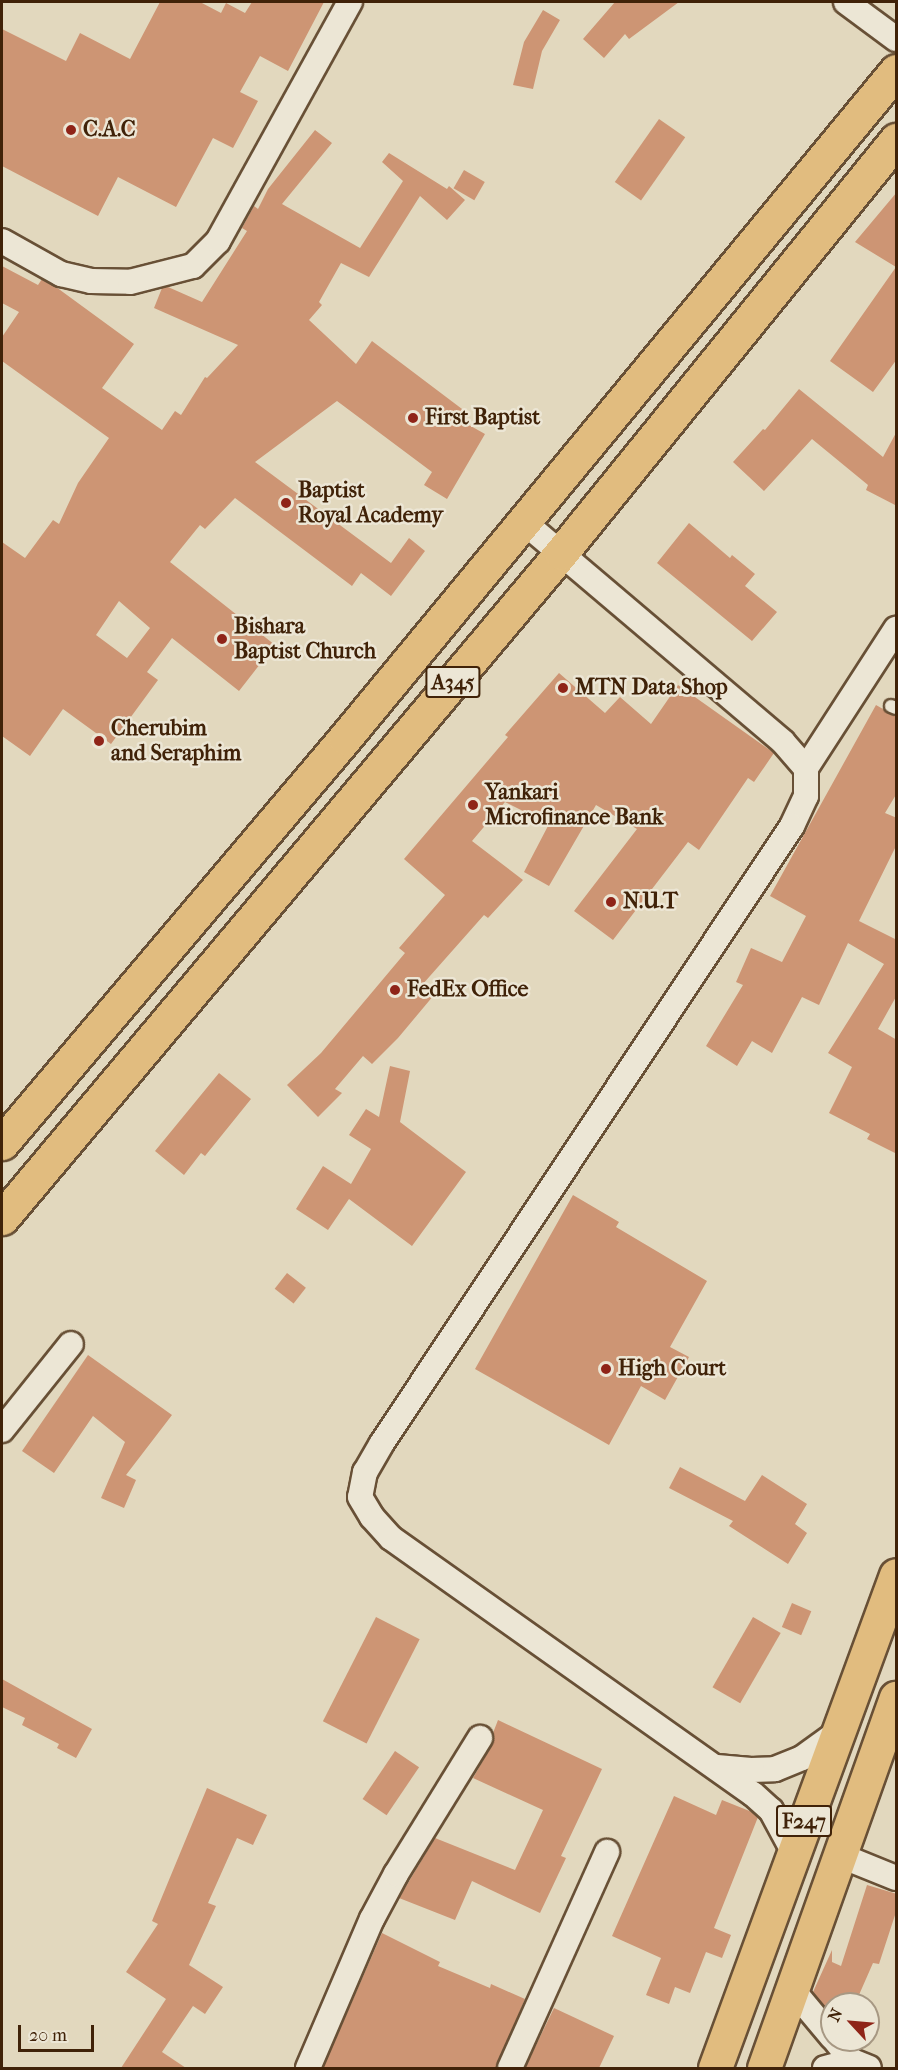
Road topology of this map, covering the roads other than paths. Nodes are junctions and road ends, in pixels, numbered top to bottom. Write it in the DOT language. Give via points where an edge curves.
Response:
graph roads {
  1 [pos="350,2"];
  2 [pos="846,2"];
  3 [pos="897,39"];
  4 [pos="897,71"];
  5 [pos="897,140"];
  6 [pos="2,241"];
  7 [pos="525,523"];
  8 [pos="561,553"];
  9 [pos="897,629"];
  10 [pos="345,738"];
  11 [pos="806,768"];
  12 [pos="380,769"];
  13 [pos="198,912"];
  14 [pos="233,943"];
  15 [pos="2,1143"];
  16 [pos="2,1218"];
  17 [pos="71,1344"];
  18 [pos="2,1430"];
  19 [pos="897,1575"];
  20 [pos="862,1669"];
  21 [pos="897,1682"];
  22 [pos="897,1698"];
  23 [pos="838,1732"];
  24 [pos="480,1738"];
  25 [pos="715,1766"];
  26 [pos="793,1851"];
  27 [pos="607,1852"];
  28 [pos="839,1855"];
  29 [pos="897,1878"];
  30 [pos="791,1988"];
  31 [pos="820,2023"];
  32 [pos="848,2052"];
  33 [pos="861,2065"];
  34 [pos="308,2068"];
  35 [pos="510,2068"];
  36 [pos="715,2068"];
  37 [pos="764,2068"];
  38 [pos="825,2068"];
  1 -- 6 [label="street" via="218,241 193,266 130,282 91,281 61,274"];
  2 -- 3 [label="street"];
  4 -- 7 [label="main road, A345"];
  5 -- 8 [label="main road, A345"];
  7 -- 8 [label="street"];
  7 -- 10 [label="main road, A345"];
  8 -- 11 [label="street" via="783,742"];
  8 -- 12 [label="main road, A345"];
  9 -- 11 [label="street"];
  10 -- 12 [label="main road"];
  10 -- 13 [label="main road, A345"];
  11 -- 25 [label="street" via="806,796 792,826 382,1443 365,1472 360,1497 391,1538"];
  12 -- 14 [label="main road, A345"];
  13 -- 14 [label="main road"];
  13 -- 15 [label="main road, A345"];
  14 -- 16 [label="main road, A345"];
  17 -- 18 [label="street"];
  19 -- 20 [label="main road, F247"];
  20 -- 21 [label="main road"];
  20 -- 23 [label="main road, F247"];
  22 -- 28 [label="main road, F247"];
  23 -- 25 [label="street" via="802,1758 775,1769"];
  23 -- 26 [label="main road, F247"];
  24 -- 34 [label="street" via="372,1918"];
  25 -- 26 [label="street" via="771,1810"];
  26 -- 36 [label="main road, F247"];
  27 -- 35 [label="street"];
  28 -- 29 [label="street"];
  28 -- 30 [label="main road, F247"];
  30 -- 31 [label="street"];
  30 -- 37 [label="main road, F247"];
  32 -- 33 [label="street"];
  33 -- 38 [label="street"];
}
